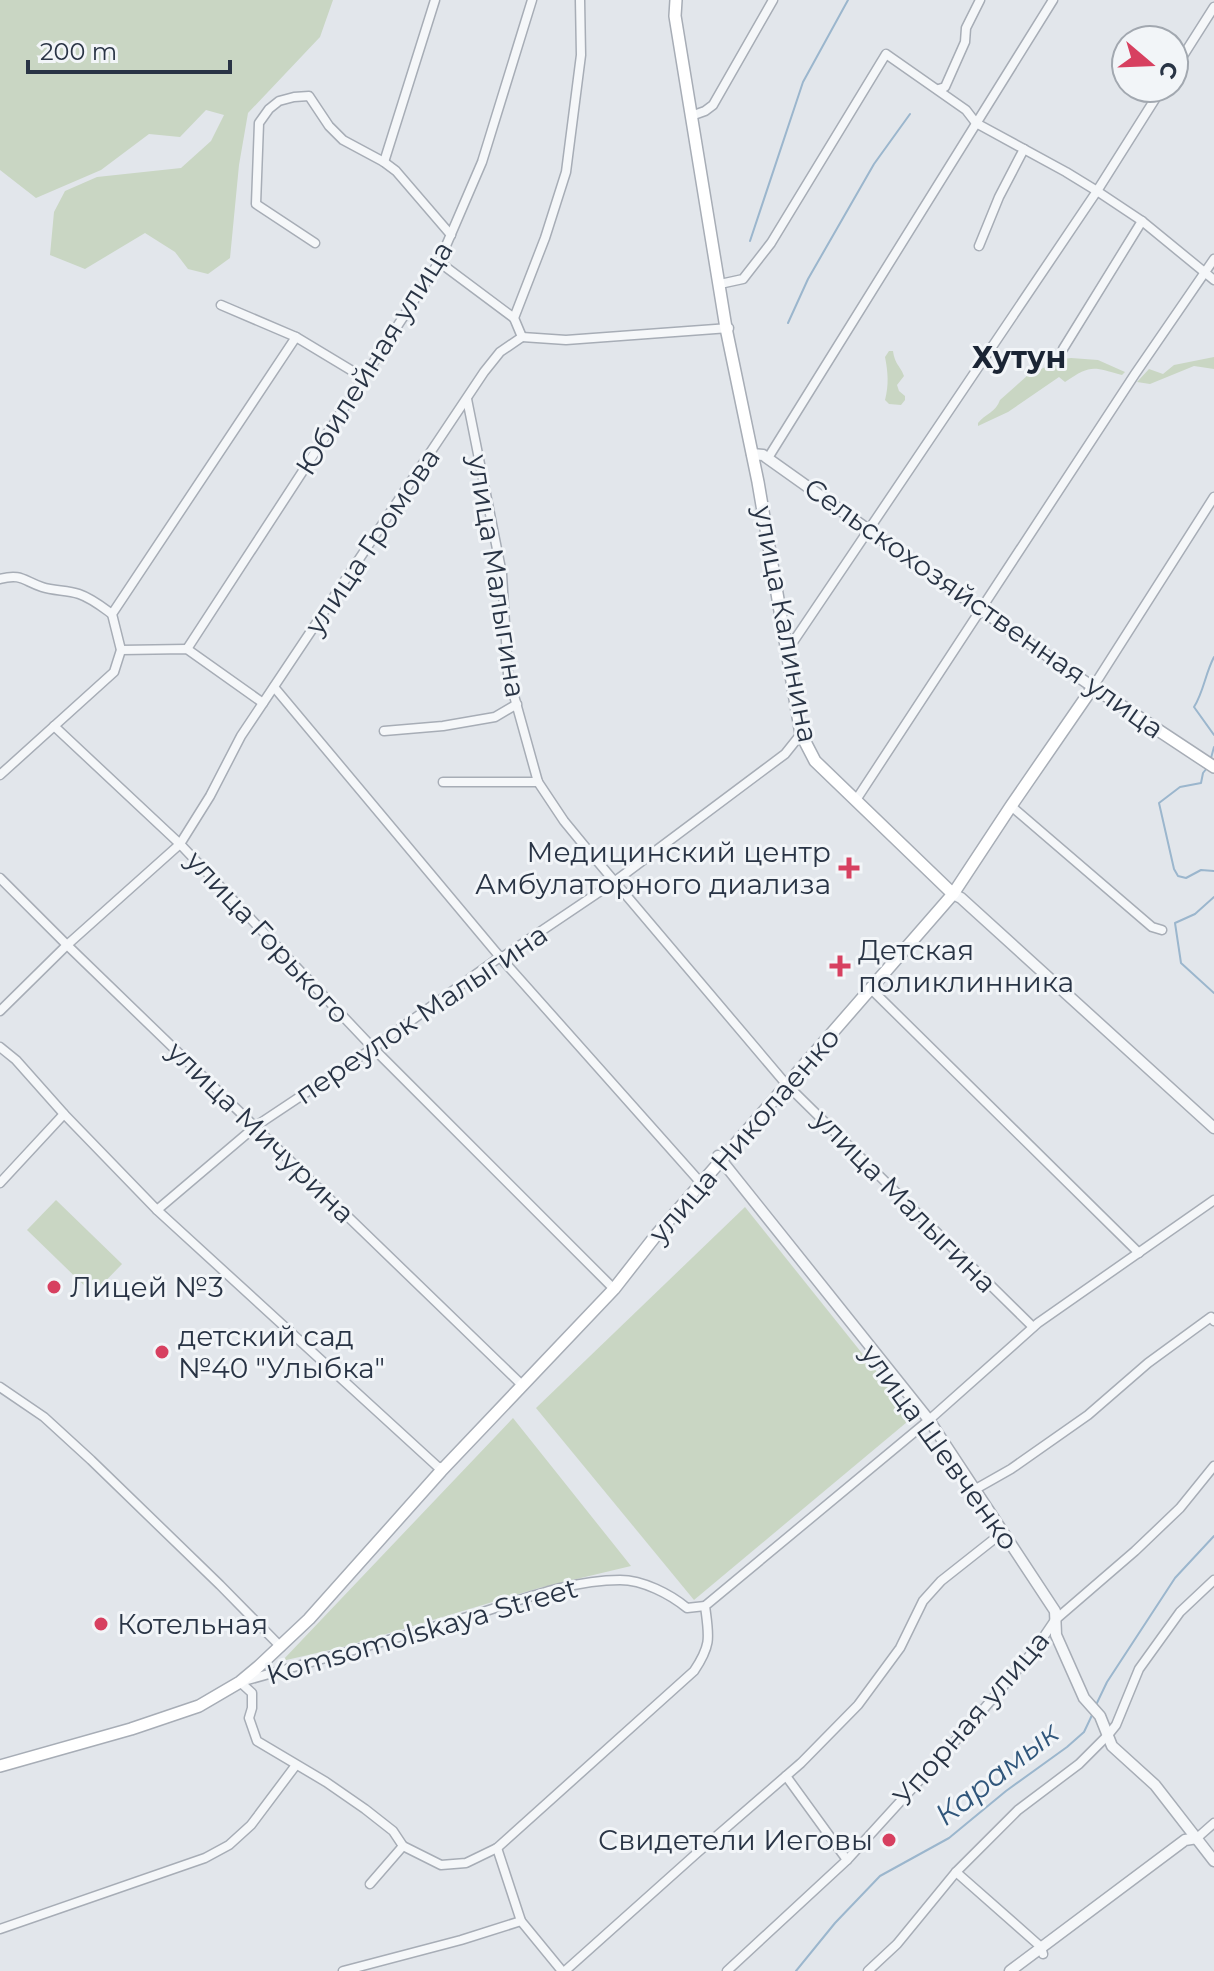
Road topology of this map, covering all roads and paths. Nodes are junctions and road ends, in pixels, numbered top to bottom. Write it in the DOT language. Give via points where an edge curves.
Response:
graph roads {
  1 [pos="435,0"];
  2 [pos="532,0"];
  3 [pos="580,0"];
  4 [pos="678,0"];
  5 [pos="773,0"];
  6 [pos="980,0"];
  7 [pos="1053,0"];
  8 [pos="1214,7"];
  9 [pos="1190,45"];
  10 [pos="939,89"];
  11 [pos="1152,104"];
  12 [pos="693,116"];
  13 [pos="976,123"];
  14 [pos="1024,149"];
  15 [pos="384,162"];
  16 [pos="1097,191"];
  17 [pos="1142,221"];
  18 [pos="451,235"];
  19 [pos="315,243"];
  20 [pos="979,246"];
  21 [pos="1214,259"];
  22 [pos="439,262"];
  23 [pos="1206,272"];
  24 [pos="1214,280"];
  25 [pos="722,284"];
  26 [pos="221,305"];
  27 [pos="514,318"];
  28 [pos="728,328"];
  29 [pos="296,337"];
  30 [pos="522,337"];
  31 [pos="1063,349"];
  32 [pos="364,378"];
  33 [pos="467,399"];
  34 [pos="754,454"];
  35 [pos="768,458"];
  36 [pos="1214,497"];
  37 [pos="870,531"];
  38 [pos="0,579"];
  39 [pos="981,610"];
  40 [pos="112,614"];
  41 [pos="187,649"];
  42 [pos="788,649"];
  43 [pos="121,650"];
  44 [pos="274,687"];
  45 [pos="1093,687"];
  46 [pos="263,703"];
  47 [pos="517,704"];
  48 [pos="54,726"];
  49 [pos="384,731"];
  50 [pos="801,734"];
  51 [pos="1214,767"];
  52 [pos="0,775"];
  53 [pos="443,782"];
  54 [pos="538,782"];
  55 [pos="857,799"];
  56 [pos="1011,806"];
  57 [pos="180,844"];
  58 [pos="0,878"];
  59 [pos="614,882"];
  60 [pos="956,890"];
  61 [pos="1162,930"];
  62 [pos="67,945"];
  63 [pos="500,957"];
  64 [pos="871,989"];
  65 [pos="0,1011"];
  66 [pos="0,1047"];
  67 [pos="373,1048"];
  68 [pos="785,1082"];
  69 [pos="64,1114"];
  70 [pos="256,1126"];
  71 [pos="1214,1128"];
  72 [pos="720,1158"];
  73 [pos="700,1181"];
  74 [pos="0,1183"];
  75 [pos="1214,1200"];
  76 [pos="157,1210"];
  77 [pos="1139,1253"];
  78 [pos="612,1287"];
  79 [pos="1214,1321"];
  80 [pos="1033,1327"];
  81 [pos="521,1383"];
  82 [pos="0,1387"];
  83 [pos="929,1420"];
  84 [pos="1214,1466"];
  85 [pos="441,1467"];
  86 [pos="974,1490"];
  87 [pos="1003,1532"];
  88 [pos="1214,1580"];
  89 [pos="705,1606"];
  90 [pos="1055,1620"];
  91 [pos="279,1645"];
  92 [pos="239,1680"];
  93 [pos="1108,1735"];
  94 [pos="0,1763"];
  95 [pos="296,1765"];
  96 [pos="786,1776"];
  97 [pos="1214,1823"];
  98 [pos="1197,1838"];
  99 [pos="403,1846"];
  100 [pos="497,1848"];
  101 [pos="847,1860"];
  102 [pos="1214,1861"];
  103 [pos="956,1872"];
  104 [pos="370,1884"];
  105 [pos="521,1921"];
  106 [pos="0,1929"];
  107 [pos="1042,1950"];
  108 [pos="343,1971"];
  109 [pos="564,1971"];
  110 [pos="727,1971"];
  111 [pos="868,1971"];
  112 [pos="1010,1971"];
  113 [pos="1022,1971"];
  1 -- 15 [label="street"];
  2 -- 18 [label="street, Юбилейная улица" via="482,162"];
  3 -- 27 [label="street" via="581,55 566,172"];
  4 -- 12 [label="main road, улица Калинина" via="675,16"];
  5 -- 12 [label="street" via="713,105"];
  6 -- 10 [label="street" via="960,55 945,87"];
  7 -- 13 [label="street"];
  8 -- 9 [label="street"];
  10 -- 13 [label="street"];
  10 -- 25 [label="street" via="886,54 771,243 743,279"];
  11 -- 16 [label="street"];
  12 -- 25 [label="main road, улица Калинина"];
  13 -- 14 [label="street"];
  13 -- 35 [label="street"];
  14 -- 16 [label="street"];
  14 -- 20 [label="street"];
  15 -- 18 [label="street"];
  15 -- 19 [label="street" via="343,140 309,96 279,101 269,109 259,123 256,204"];
  16 -- 17 [label="street"];
  16 -- 37 [label="street"];
  17 -- 23 [label="street"];
  17 -- 31 [label="street"];
  18 -- 22 [label="street, Юбилейная улица"];
  21 -- 23 [label="street"];
  22 -- 27 [label="street"];
  22 -- 32 [label="street, Юбилейная улица"];
  23 -- 24 [label="street"];
  23 -- 39 [label="street"];
  25 -- 28 [label="main road, улица Калинина"];
  26 -- 29 [label="street"];
  27 -- 30 [label="street"];
  28 -- 30 [label="street" via="566,340"];
  28 -- 34 [label="main road, улица Калинина"];
  29 -- 32 [label="street"];
  29 -- 40 [label="street"];
  30 -- 33 [label="street, улица Громова" via="500,352"];
  32 -- 41 [label="street, Юбилейная улица"];
  33 -- 44 [label="street, улица Громова"];
  33 -- 47 [label="street, улица Малыгина" via="502,574 508,674"];
  34 -- 35 [label="street, Сельскохозяйственная улица"];
  34 -- 42 [label="main road, улица Калинина"];
  35 -- 37 [label="street, Сельскохозяйственная улица"];
  36 -- 45 [label="street, улица Николаенко"];
  37 -- 39 [label="street, Сельскохозяйственная улица"];
  37 -- 42 [label="street"];
  38 -- 40 [label="street" via="12,576 77,594"];
  39 -- 45 [label="street, Сельскохозяйственная улица"];
  39 -- 55 [label="street"];
  40 -- 43 [label="street"];
  41 -- 43 [label="street"];
  41 -- 46 [label="street"];
  42 -- 50 [label="main road, улица Калинина"];
  42 -- 55 [label="main road" via="805,734 818,759"];
  43 -- 48 [label="street" via="114,672"];
  44 -- 46 [label="street, улица Громова"];
  44 -- 63 [label="street"];
  45 -- 51 [label="main road, Сельскохозяйственная улица"];
  45 -- 56 [label="main road, улица Николаенко"];
  46 -- 57 [label="street, улица Громова"];
  47 -- 49 [label="street" via="495,717"];
  47 -- 54 [label="street, улица Малыгина"];
  48 -- 52 [label="street"];
  48 -- 57 [label="street, улица Горького"];
  50 -- 55 [label="main road, улица Калинина" via="815,761"];
  50 -- 59 [label="street, переулок Малыгина" via="785,754"];
  53 -- 54 [label="street"];
  54 -- 59 [label="street, улица Малыгина"];
  55 -- 60 [label="main road, улица Калинина"];
  56 -- 60 [label="main road, улица Николаенко"];
  56 -- 61 [label="street" via="1152,927"];
  57 -- 62 [label="street, улица Громова"];
  57 -- 67 [label="street, улица Горького"];
  58 -- 62 [label="street, улица Мичурина"];
  59 -- 63 [label="street, переулок Малыгина"];
  59 -- 68 [label="street, улица Малыгина"];
  60 -- 64 [label="main road, улица Николаенко"];
  60 -- 68 [label="main road, улица Николаенко"];
  60 -- 71 [label="street, улица Калинина"];
  62 -- 65 [label="street, улица Громова"];
  62 -- 70 [label="street, улица Мичурина"];
  63 -- 67 [label="street, переулок Малыгина"];
  63 -- 73 [label="street"];
  64 -- 68 [label="main road, улица Николаенко"];
  64 -- 77 [label="street"];
  66 -- 69 [label="street"];
  67 -- 70 [label="street, переулок Малыгина"];
  67 -- 78 [label="street, улица Горького"];
  68 -- 72 [label="main road, улица Николаенко"];
  68 -- 80 [label="street, улица Малыгина"];
  69 -- 74 [label="street"];
  69 -- 76 [label="street"];
  70 -- 76 [label="street, переулок Малыгина"];
  70 -- 81 [label="street, улица Мичурина"];
  72 -- 73 [label="main road, улица Николаенко"];
  72 -- 83 [label="street, улица Шевченко"];
  73 -- 78 [label="main road, улица Николаенко"];
  75 -- 77 [label="street"];
  76 -- 85 [label="street"];
  77 -- 80 [label="street"];
  78 -- 81 [label="main road, улица Николаенко"];
  79 -- 86 [label="street" via="1211,1317 1088,1415"];
  80 -- 83 [label="street"];
  81 -- 85 [label="main road, улица Николаенко"];
  82 -- 91 [label="street" via="44,1417 91,1460"];
  83 -- 86 [label="street, улица Шевченко"];
  83 -- 89 [label="street"];
  84 -- 90 [label="street, Упорная улица" via="1180,1508"];
  85 -- 91 [label="main road, улица Николаенко"];
  85 -- 91 [label="main road, улица Николаенко" via="309,1619"];
  86 -- 87 [label="street, улица Шевченко"];
  87 -- 90 [label="street, улица Шевченко" via="1055,1611"];
  87 -- 96 [label="street" via="923,1601 900,1648 858,1705"];
  88 -- 93 [label="street" via="1180,1612 1139,1669"];
  89 -- 92 [label="street, Komsomolskaya Street" via="687,1608 674,1597 623,1580 577,1584"];
  89 -- 100 [label="street, Komsomolskaya Street" via="706,1654 694,1671"];
  90 -- 93 [label="street, улица Шевченко" via="1056,1635 1084,1698"];
  90 -- 101 [label="street, Упорная улица" via="1027,1659"];
  91 -- 92 [label="main road"];
  92 -- 94 [label="main road" via="199,1706"];
  92 -- 95 [label="street, Komsomolskaya Street" via="252,1693 249,1718 257,1741"];
  93 -- 98 [label="street, улица Шевченко" via="1112,1746 1155,1785"];
  93 -- 103 [label="street" via="1018,1810"];
  95 -- 99 [label="street, Komsomolskaya Street" via="365,1809"];
  95 -- 106 [label="street" via="251,1825 229,1845"];
  96 -- 101 [label="street"];
  96 -- 109 [label="street"];
  97 -- 98 [label="street"];
  98 -- 102 [label="street, улица Шевченко"];
  98 -- 107 [label="street"];
  99 -- 100 [label="street, Komsomolskaya Street" via="441,1865 466,1863"];
  99 -- 104 [label="street"];
  100 -- 105 [label="street"];
  101 -- 110 [label="street, Упорная улица"];
  103 -- 107 [label="street"];
  103 -- 111 [label="street"];
  105 -- 108 [label="street"];
  105 -- 109 [label="street"];
  107 -- 112 [label="street"];
  107 -- 113 [label="street"];
}
